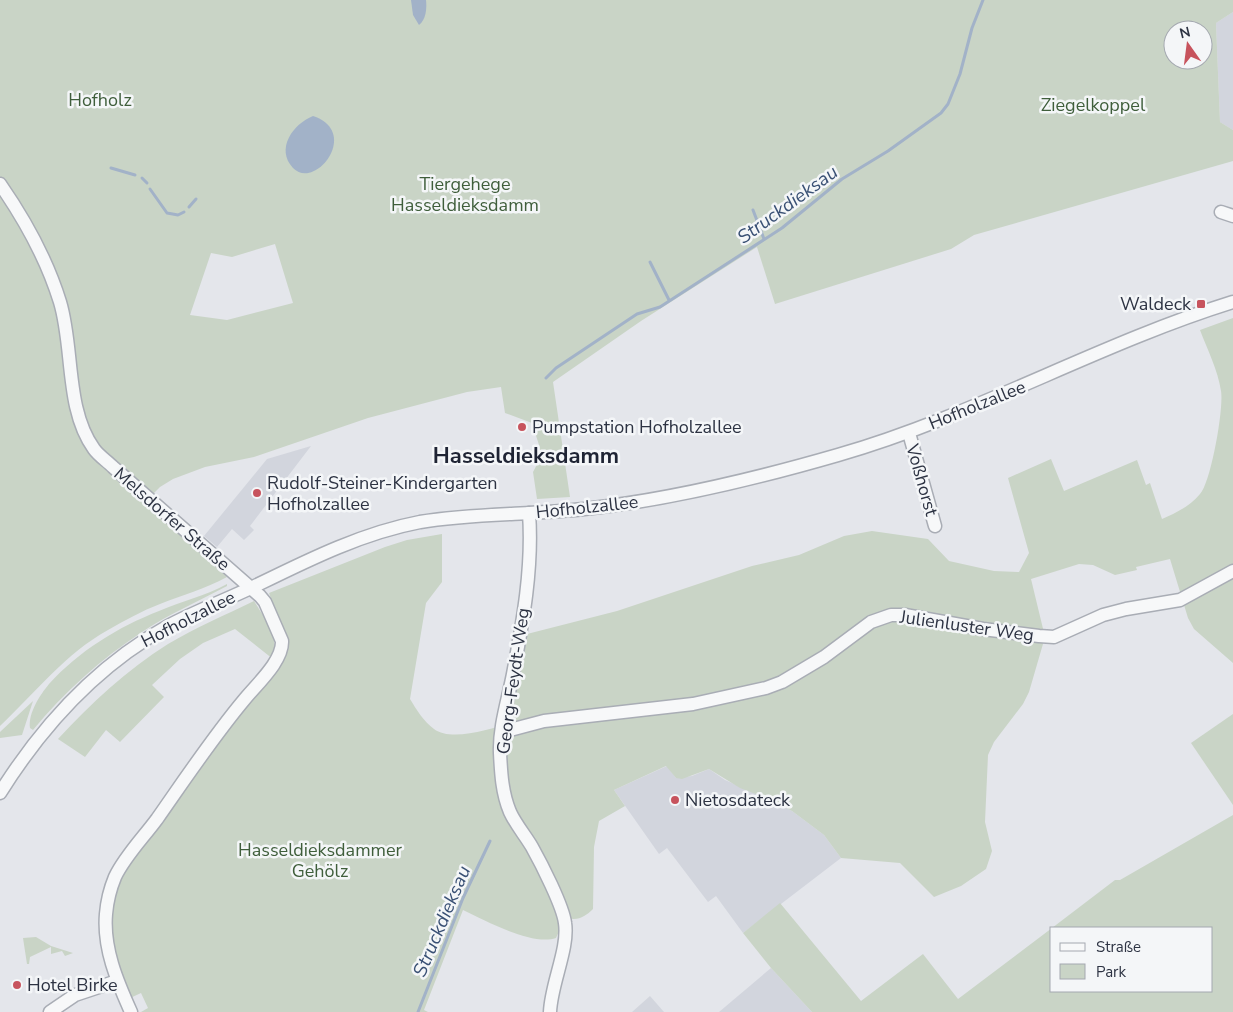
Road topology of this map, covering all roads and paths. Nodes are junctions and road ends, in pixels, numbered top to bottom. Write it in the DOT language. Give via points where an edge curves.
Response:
graph roads {
  1 [pos="0,184"];
  2 [pos="1233,302"];
  3 [pos="908,433"];
  4 [pos="529,513"];
  5 [pos="935,526"];
  6 [pos="1233,571"];
  7 [pos="251,588"];
  8 [pos="502,732"];
  9 [pos="0,793"];
  10 [pos="117,981"];
  11 [pos="50,1012"];
  12 [pos="131,1012"];
  13 [pos="550,1012"];
  1 -- 7 [label="street, Melsdorfer Straße" via="27,225 56,288 67,334 78,414 93,448"];
  2 -- 3 [label="street, Hofholzallee" via="1119,344"];
  3 -- 4 [label="street, Hofholzallee" via="835,456 690,492 582,510"];
  3 -- 5 [label="street, Voßhorst"];
  4 -- 7 [label="street, Hofholzallee" via="434,520 402,527 356,540"];
  4 -- 8 [label="street, Georg-Feydt-Weg" via="528,577"];
  6 -- 8 [label="street, Julienluster Weg" via="1180,600 1126,609 1054,637 891,615 871,622 817,661 766,688 728,698 544,722"];
  7 -- 9 [label="street, Hofholzallee" via="166,627 109,666 60,712"];
  7 -- 10 [label="street, Melsdorfer Straße" via="265,602 283,647 276,661 206,750 115,876 108,898 105,926"];
  8 -- 13 [label="street, Georg-Feydt-Weg" via="502,779 509,810 539,860 566,923"];
  10 -- 11 [label="street" via="75,995"];
  10 -- 12 [label="street, Melsdorfer Straße"];
}
